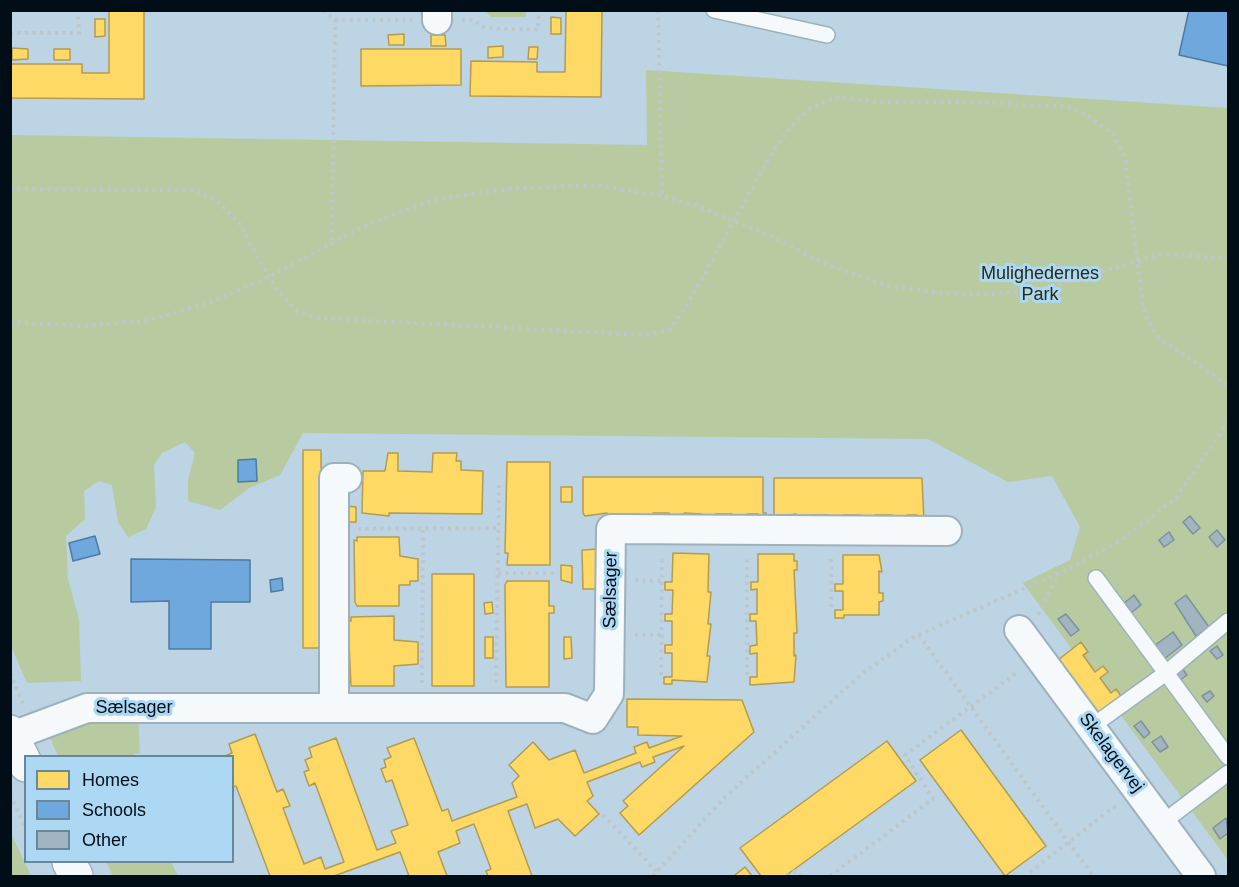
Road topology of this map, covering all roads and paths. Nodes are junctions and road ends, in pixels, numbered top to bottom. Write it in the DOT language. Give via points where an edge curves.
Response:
graph roads {
  1 [pos="78,10"];
  2 [pos="323,10"];
  3 [pos="658,10"];
  4 [pos="714,10"];
  5 [pos="10,33"];
  6 [pos="827,35"];
  7 [pos="10,189"];
  8 [pos="662,196"];
  9 [pos="734,223"];
  10 [pos="332,241"];
  11 [pos="1228,258"];
  12 [pos="1137,260"];
  13 [pos="269,277"];
  14 [pos="10,322"];
  15 [pos="1228,385"];
  16 [pos="1228,422"];
  17 [pos="347,477"];
  18 [pos="499,480"];
  19 [pos="498,528"];
  20 [pos="334,529"];
  21 [pos="423,529"];
  22 [pos="662,530"];
  23 [pos="747,530"];
  24 [pos="831,531"];
  25 [pos="947,531"];
  26 [pos="498,573"];
  27 [pos="557,573"];
  28 [pos="1059,573"];
  29 [pos="1096,578"];
  30 [pos="630,580"];
  31 [pos="661,581"];
  32 [pos="831,607"];
  33 [pos="1228,621"];
  34 [pos="1019,630"];
  35 [pos="919,635"];
  36 [pos="1039,656"];
  37 [pos="1166,673"];
  38 [pos="661,675"];
  39 [pos="747,675"];
  40 [pos="334,707"];
  41 [pos="422,707"];
  42 [pos="496,708"];
  43 [pos="971,708"];
  44 [pos="1091,727"];
  45 [pos="16,744"];
  46 [pos="1228,757"];
  47 [pos="1228,773"];
  48 [pos="1138,790"];
  49 [pos="10,795"];
  50 [pos="603,815"];
  51 [pos="1162,823"];
  52 [pos="24,824"];
  53 [pos="1068,842"];
  54 [pos="657,872"];
  55 [pos="1030,872"];
  56 [pos="653,876"];
  57 [pos="787,876"];
  58 [pos="800,876"];
  59 [pos="830,876"];
  60 [pos="1093,876"];
  61 [pos="1201,876"];
  1 -- 5 [label="path" via="79,33"];
  2 -- 10 [label="path" via="335,20"];
  3 -- 8 [label="path"];
  4 -- 6 [label="lane"];
  7 -- 13 [label="path" via="194,190 216,200 239,223"];
  8 -- 9 [label="path" via="700,207"];
  8 -- 10 [label="path" via="594,185 507,189 439,199"];
  9 -- 12 [label="path" via="825,264 889,286 940,293 991,294 1041,288"];
  9 -- 12 [label="path" via="788,130 809,109 837,97 880,102 1071,107 1114,135 1125,158"];
  9 -- 13 [label="path" via="670,329 646,335 317,318 297,310"];
  10 -- 13 [label="path"];
  11 -- 12 [label="path" via="1171,254"];
  12 -- 15 [label="path" via="1143,307 1159,338"];
  13 -- 14 [label="path" via="206,304 149,320 84,326"];
  16 -- 28 [label="path" via="1176,498 1120,541"];
  17 -- 20 [label="street" via="333,478"];
  18 -- 19 [label="path"];
  19 -- 21 [label="path"];
  19 -- 26 [label="path"];
  20 -- 21 [label="path"];
  20 -- 40 [label="street"];
  21 -- 41 [label="path"];
  22 -- 23 [label="street, Sælsager"];
  22 -- 31 [label="path"];
  22 -- 42 [label="street, Sælsager" via="611,529 609,694 593,719 565,708"];
  23 -- 24 [label="street, Sælsager"];
  23 -- 39 [label="path"];
  24 -- 25 [label="street, Sælsager"];
  24 -- 32 [label="path"];
  26 -- 27 [label="path"];
  26 -- 42 [label="path"];
  28 -- 34 [label="path" via="1040,614"];
  28 -- 35 [label="path"];
  29 -- 37 [label="lane"];
  30 -- 31 [label="path"];
  31 -- 38 [label="path"];
  33 -- 37 [label="lane"];
  34 -- 36 [label="street, Skelagervej"];
  35 -- 43 [label="path"];
  35 -- 54 [label="path" via="863,673 811,719 725,797"];
  36 -- 43 [label="path"];
  36 -- 44 [label="street, Skelagervej"];
  37 -- 44 [label="lane"];
  37 -- 46 [label="lane"];
  40 -- 41 [label="street, Sælsager"];
  40 -- 45 [label="street, Sælsager" via="87,708"];
  41 -- 42 [label="street, Sælsager"];
  43 -- 53 [label="path"];
  43 -- 59 [label="path" via="905,755 933,799"];
  44 -- 48 [label="street, Skelagervej"];
  47 -- 51 [label="lane"];
  48 -- 51 [label="street, Skelagervej"];
  48 -- 53 [label="path"];
  49 -- 52 [label="path"];
  50 -- 54 [label="path"];
  51 -- 61 [label="street, Skelagervej"];
  53 -- 55 [label="path"];
  53 -- 60 [label="path"];
  54 -- 56 [label="path"];
  57 -- 58 [label="path" via="795,871"];
}
